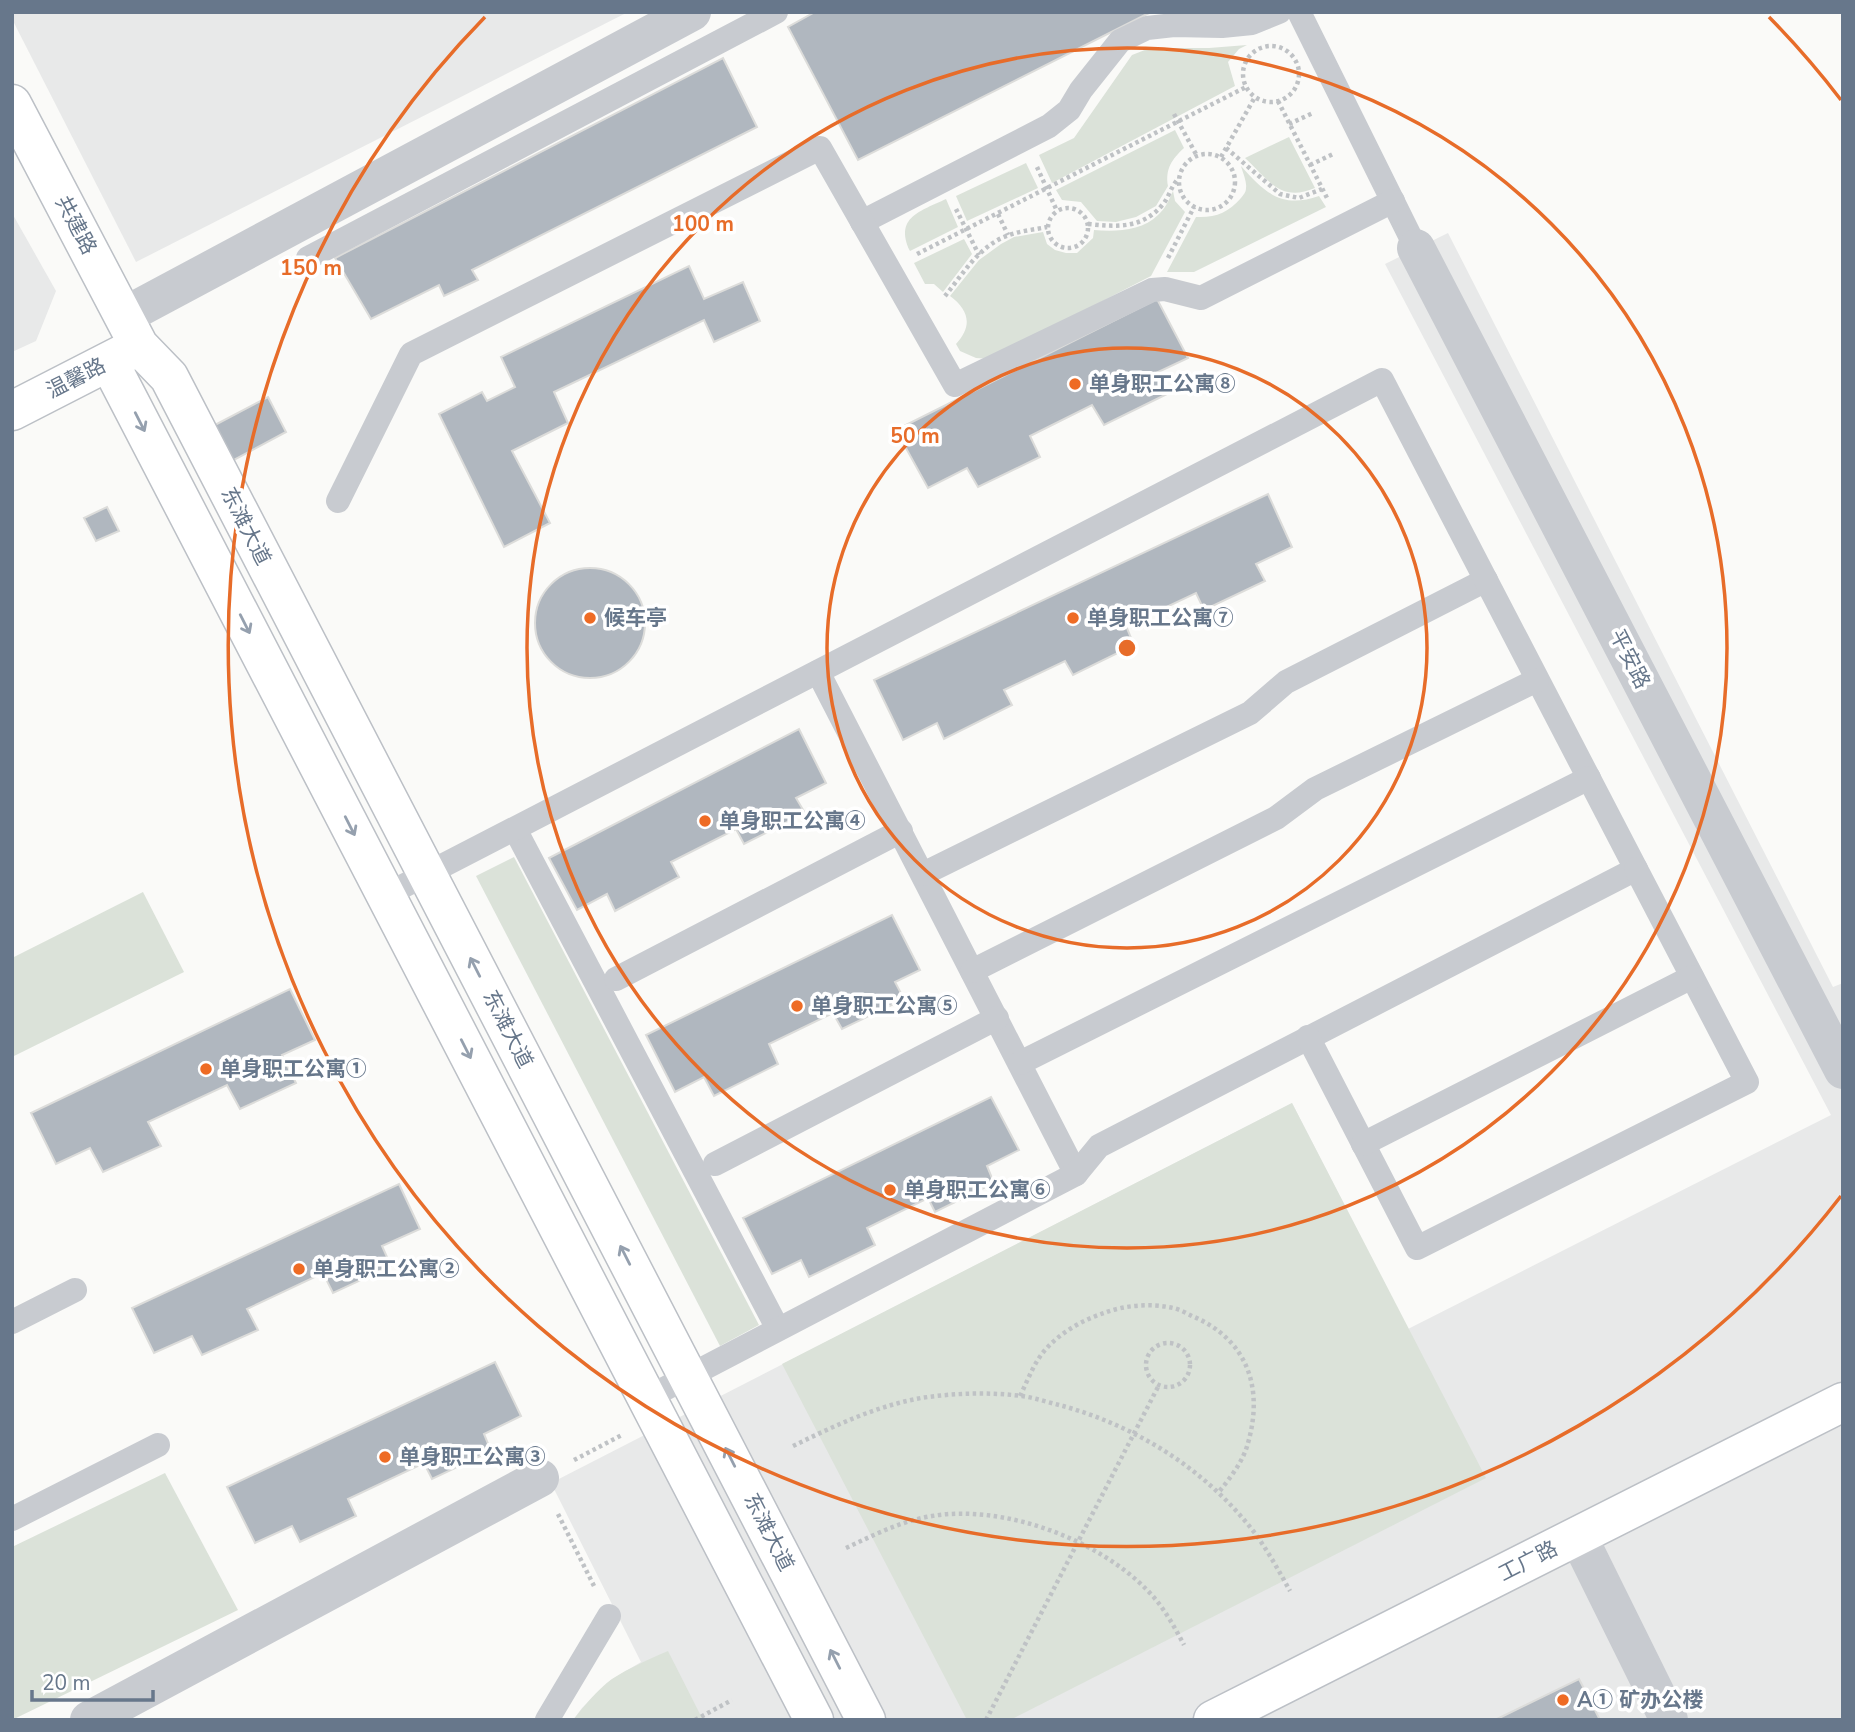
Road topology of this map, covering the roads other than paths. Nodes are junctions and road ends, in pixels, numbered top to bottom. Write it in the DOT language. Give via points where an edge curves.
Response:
graph roads {
  1 [pos="692,12"];
  2 [pos="776,12"];
  3 [pos="1279,12"];
  4 [pos="1299,12"];
  5 [pos="12,104"];
  6 [pos="1393,201"];
  7 [pos="862,222"];
  8 [pos="1416,248"];
  9 [pos="308,258"];
  10 [pos="124,341"];
  11 [pos="12,411"];
  12 [pos="338,500"];
  13 [pos="1486,580"];
  14 [pos="818,671"];
  15 [pos="1537,680"];
  16 [pos="1589,778"];
  17 [pos="515,829"];
  18 [pos="901,831"];
  19 [pos="1636,869"];
  20 [pos="427,874"];
  21 [pos="923,874"];
  22 [pos="386,895"];
  23 [pos="972,971"];
  24 [pos="1692,977"];
  25 [pos="616,979"];
  26 [pos="997,1018"];
  27 [pos="1308,1037"];
  28 [pos="1020,1063"];
  29 [pos="1843,1070"];
  30 [pos="1363,1144"];
  31 [pos="715,1164"];
  32 [pos="1076,1174"];
  33 [pos="75,1290"];
  34 [pos="12,1322"];
  35 [pos="778,1329"];
  36 [pos="688,1376"];
  37 [pos="1843,1402"];
  38 [pos="652,1407"];
  39 [pos="158,1445"];
  40 [pos="540,1478"];
  41 [pos="12,1519"];
  42 [pos="1578,1536"];
  43 [pos="609,1616"];
  44 [pos="1237,1714"];
  45 [pos="101,1717"];
  46 [pos="547,1720"];
  47 [pos="814,1720"];
  48 [pos="866,1720"];
  49 [pos="1669,1720"];
  1 -- 10 [label="street"];
  2 -- 9 [label="lane"];
  3 -- 7 [label="lane" via="1252,23 1147,28 1120,41 1069,110 1049,126"];
  4 -- 6 [label="lane"];
  5 -- 10 [label="street, 共建路"];
  6 -- 7 [label="lane" via="1201,298 1152,290 955,385"];
  6 -- 8 [label="lane"];
  7 -- 12 [label="lane" via="820,148 411,354"];
  8 -- 29 [label="street, 平安路"];
  10 -- 11 [label="street, 温馨路"];
  10 -- 20 [label="street, 东滩大道" via="169,377"];
  10 -- 22 [label="street, one-way"];
  13 -- 14 [label="lane" via="1382,380"];
  13 -- 15 [label="lane"];
  13 -- 21 [label="lane" via="1286,682 1250,713"];
  14 -- 17 [label="lane"];
  14 -- 18 [label="lane"];
  15 -- 16 [label="lane"];
  15 -- 23 [label="lane" via="1315,789 1276,818"];
  16 -- 19 [label="lane"];
  16 -- 28 [label="lane"];
  17 -- 20 [label="lane"];
  17 -- 35 [label="lane"];
  18 -- 21 [label="lane"];
  18 -- 25 [label="lane"];
  19 -- 24 [label="lane"];
  19 -- 27 [label="lane"];
  20 -- 22 [label="lane"];
  36 -- 20 [label="street, 东滩大道, one-way"];
  21 -- 23 [label="lane"];
  22 -- 38 [label="street, one-way"];
  23 -- 26 [label="lane"];
  24 -- 30 [label="lane"];
  24 -- 30 [label="lane" via="1747,1082 1417,1248"];
  26 -- 28 [label="lane"];
  26 -- 31 [label="lane"];
  27 -- 30 [label="lane"];
  27 -- 32 [label="lane" via="1099,1146"];
  28 -- 32 [label="lane"];
  32 -- 35 [label="lane"];
  33 -- 34 [label="lane"];
  35 -- 36 [label="lane"];
  36 -- 38 [label="lane"];
  48 -- 36 [label="street, 东滩大道, one-way"];
  37 -- 42 [label="street, 工广路"];
  38 -- 47 [label="street"];
  39 -- 41 [label="lane"];
  40 -- 45 [label="street"];
  42 -- 44 [label="street, 工广路"];
  42 -- 49 [label="street"];
  43 -- 46 [label="lane"];
}
